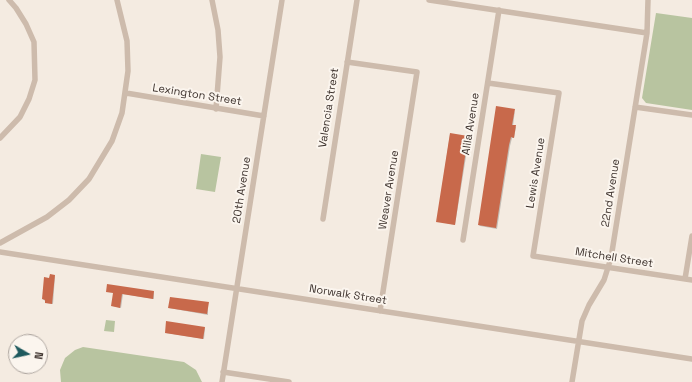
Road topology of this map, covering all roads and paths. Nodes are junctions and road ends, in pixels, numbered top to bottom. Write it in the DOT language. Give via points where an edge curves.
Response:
graph roads {
  1 [pos="9,0"];
  2 [pos="117,0"];
  3 [pos="212,0"];
  4 [pos="282,0"];
  5 [pos="356,0"];
  6 [pos="429,0"];
  7 [pos="648,0"];
  8 [pos="499,10"];
  9 [pos="647,32"];
  10 [pos="347,62"];
  11 [pos="488,82"];
  12 [pos="126,93"];
  13 [pos="635,106"];
  14 [pos="216,109"];
  15 [pos="264,116"];
  16 [pos="692,116"];
  17 [pos="0,138"];
  18 [pos="322,219"];
  19 [pos="692,236"];
  20 [pos="463,240"];
  21 [pos="0,243"];
  22 [pos="0,252"];
  23 [pos="533,256"];
  24 [pos="609,268"];
  25 [pos="685,279"];
  26 [pos="692,280"];
  27 [pos="237,290"];
  28 [pos="380,311"];
  29 [pos="578,341"];
  30 [pos="692,359"];
  31 [pos="223,372"];
  32 [pos="222,382"];
  33 [pos="289,382"];
  34 [pos="572,382"];
  1 -- 17 [label="street" via="26,24 34,42 35,80 20,116"];
  2 -- 12 [label="street" via="127,41"];
  3 -- 14 [label="street" via="220,57"];
  4 -- 15 [label="street, 20th Avenue"];
  5 -- 10 [label="street, Valencia Street"];
  6 -- 8 [label="street"];
  7 -- 9 [label="street, 22nd Avenue"];
  8 -- 9 [label="street"];
  8 -- 11 [label="street, Alila Avenue"];
  9 -- 13 [label="street, 22nd Avenue"];
  10 -- 18 [label="street, Valencia Street"];
  10 -- 28 [label="street, Weaver Avenue" via="417,72"];
  11 -- 20 [label="street, Alila Avenue"];
  11 -- 23 [label="street, Lewis Avenue" via="558,93"];
  12 -- 14 [label="street, Lexington Street"];
  12 -- 21 [label="street" via="116,132 89,179 54,212"];
  13 -- 16 [label="street"];
  13 -- 24 [label="street, 22nd Avenue"];
  14 -- 15 [label="street, Lexington Street"];
  15 -- 27 [label="street, 20th Avenue"];
  19 -- 25 [label="street"];
  22 -- 27 [label="street, Norwalk Street"];
  23 -- 24 [label="street, Mitchell Street"];
  24 -- 25 [label="street, Mitchell Street"];
  24 -- 29 [label="street, 22nd Avenue" via="586,310"];
  25 -- 26 [label="street, Mitchell Street"];
  27 -- 28 [label="street, Norwalk Street"];
  27 -- 31 [label="street, 20th Avenue"];
  28 -- 29 [label="street, Norwalk Street"];
  29 -- 30 [label="street, Norwalk Street"];
  29 -- 34 [label="street, 22nd Avenue"];
  31 -- 32 [label="street, 20th Avenue"];
  31 -- 33 [label="street"];
}
